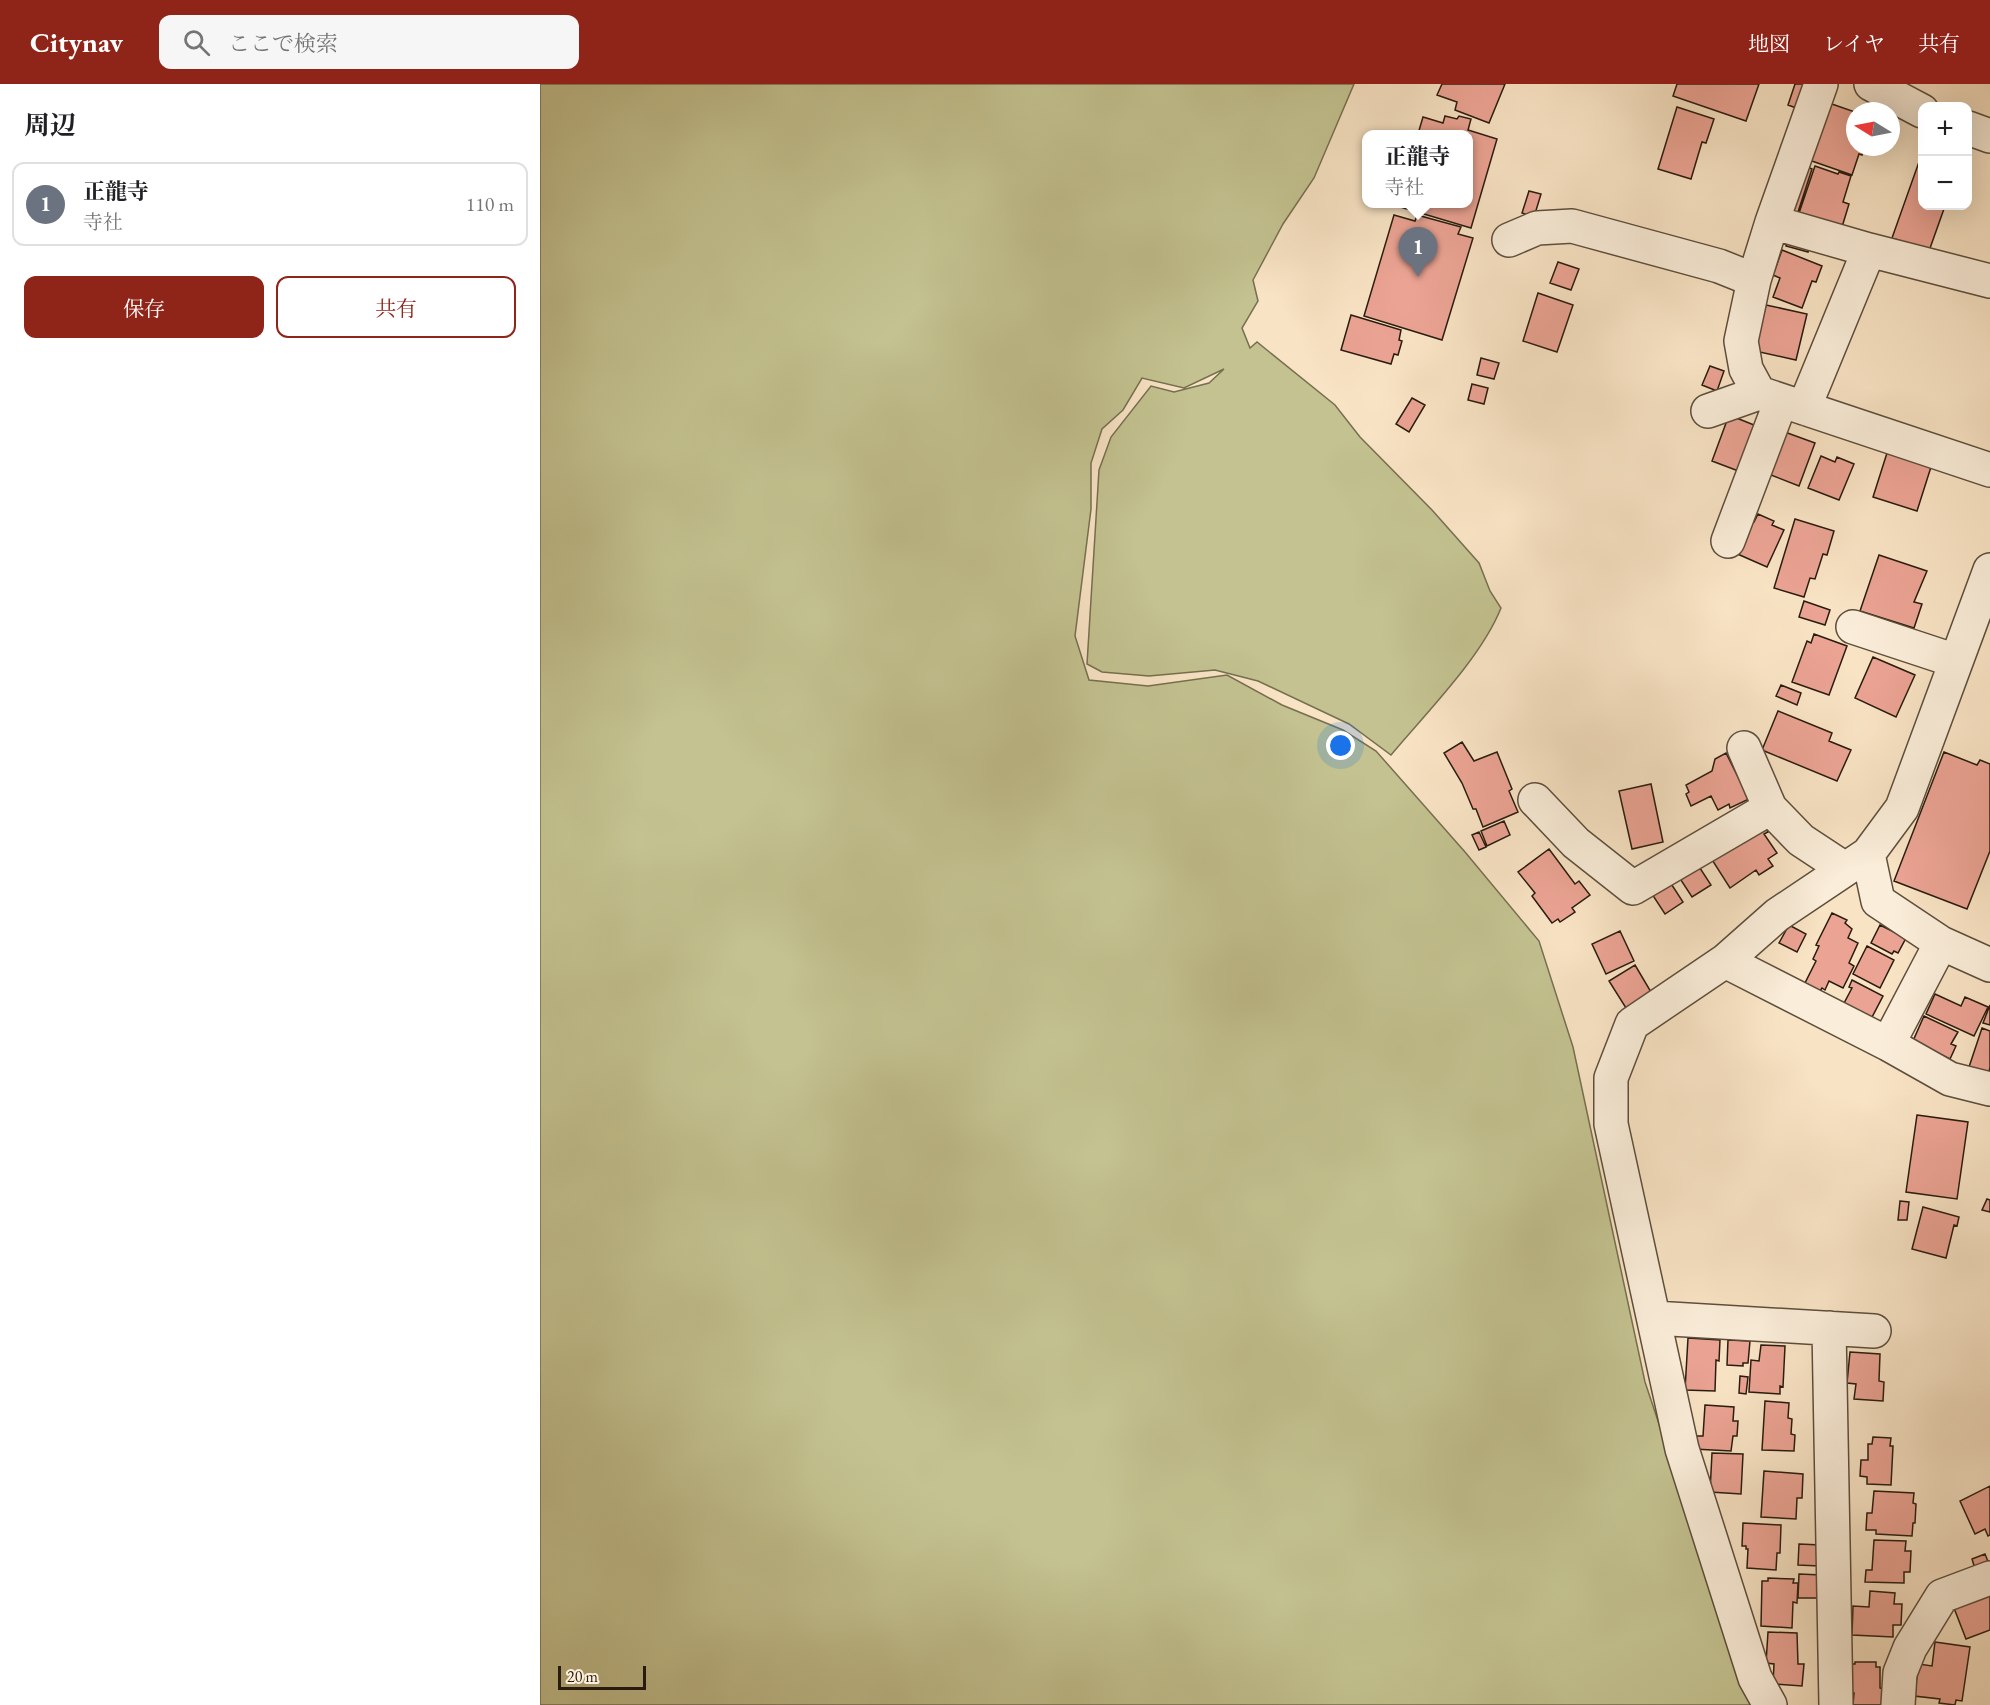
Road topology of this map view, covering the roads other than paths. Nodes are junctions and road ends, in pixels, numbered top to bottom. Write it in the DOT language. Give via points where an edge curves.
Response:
graph roads {
  1 [pos="1821,84"];
  2 [pos="1870,84"];
  3 [pos="1918,108"];
  4 [pos="1972,129"];
  5 [pos="1990,136"];
  6 [pos="1772,222"];
  7 [pos="1509,240"];
  8 [pos="1869,250"];
  9 [pos="1754,280"];
  10 [pos="1990,281"];
  11 [pos="1781,400"];
  12 [pos="1708,411"];
  13 [pos="1990,470"];
  14 [pos="1728,541"];
  15 [pos="1990,570"];
  16 [pos="1853,627"];
  17 [pos="1956,661"];
  18 [pos="1744,748"];
  19 [pos="1535,801"];
  20 [pos="1770,808"];
  21 [pos="1856,862"];
  22 [pos="1941,943"];
  23 [pos="1725,961"];
  24 [pos="1990,965"];
  25 [pos="1888,1044"];
  26 [pos="1990,1089"];
  27 [pos="1654,1318"];
  28 [pos="1829,1328"];
  29 [pos="1874,1331"];
  30 [pos="1990,1578"];
  31 [pos="1770,1705"];
  32 [pos="1836,1705"];
  33 [pos="1898,1705"];
  1 -- 6 [label="street"];
  2 -- 3 [label="street"];
  4 -- 5 [label="street"];
  6 -- 8 [label="street"];
  6 -- 9 [label="street"];
  7 -- 9 [label="street" via="1537,228 1572,226 1719,266"];
  8 -- 10 [label="street"];
  8 -- 11 [label="street"];
  9 -- 11 [label="street" via="1741,342 1746,369"];
  11 -- 12 [label="street"];
  11 -- 13 [label="street"];
  11 -- 14 [label="street"];
  15 -- 17 [label="street"];
  16 -- 17 [label="street"];
  17 -- 21 [label="street" via="1902,808"];
  18 -- 20 [label="street"];
  19 -- 20 [label="street" via="1576,843 1633,888"];
  20 -- 21 [label="street" via="1801,840"];
  21 -- 22 [label="street" via="1878,901"];
  21 -- 23 [label="street" via="1777,915"];
  22 -- 24 [label="street"];
  22 -- 25 [label="street"];
  23 -- 25 [label="street"];
  23 -- 27 [label="street" via="1632,1024 1611,1078 1611,1125"];
  25 -- 26 [label="street" via="1950,1079"];
  27 -- 28 [label="street"];
  27 -- 31 [label="street" via="1682,1449 1755,1678"];
  28 -- 29 [label="street"];
  28 -- 32 [label="street"];
  30 -- 33 [label="street" via="1942,1596 1910,1648 1900,1673"];
}
